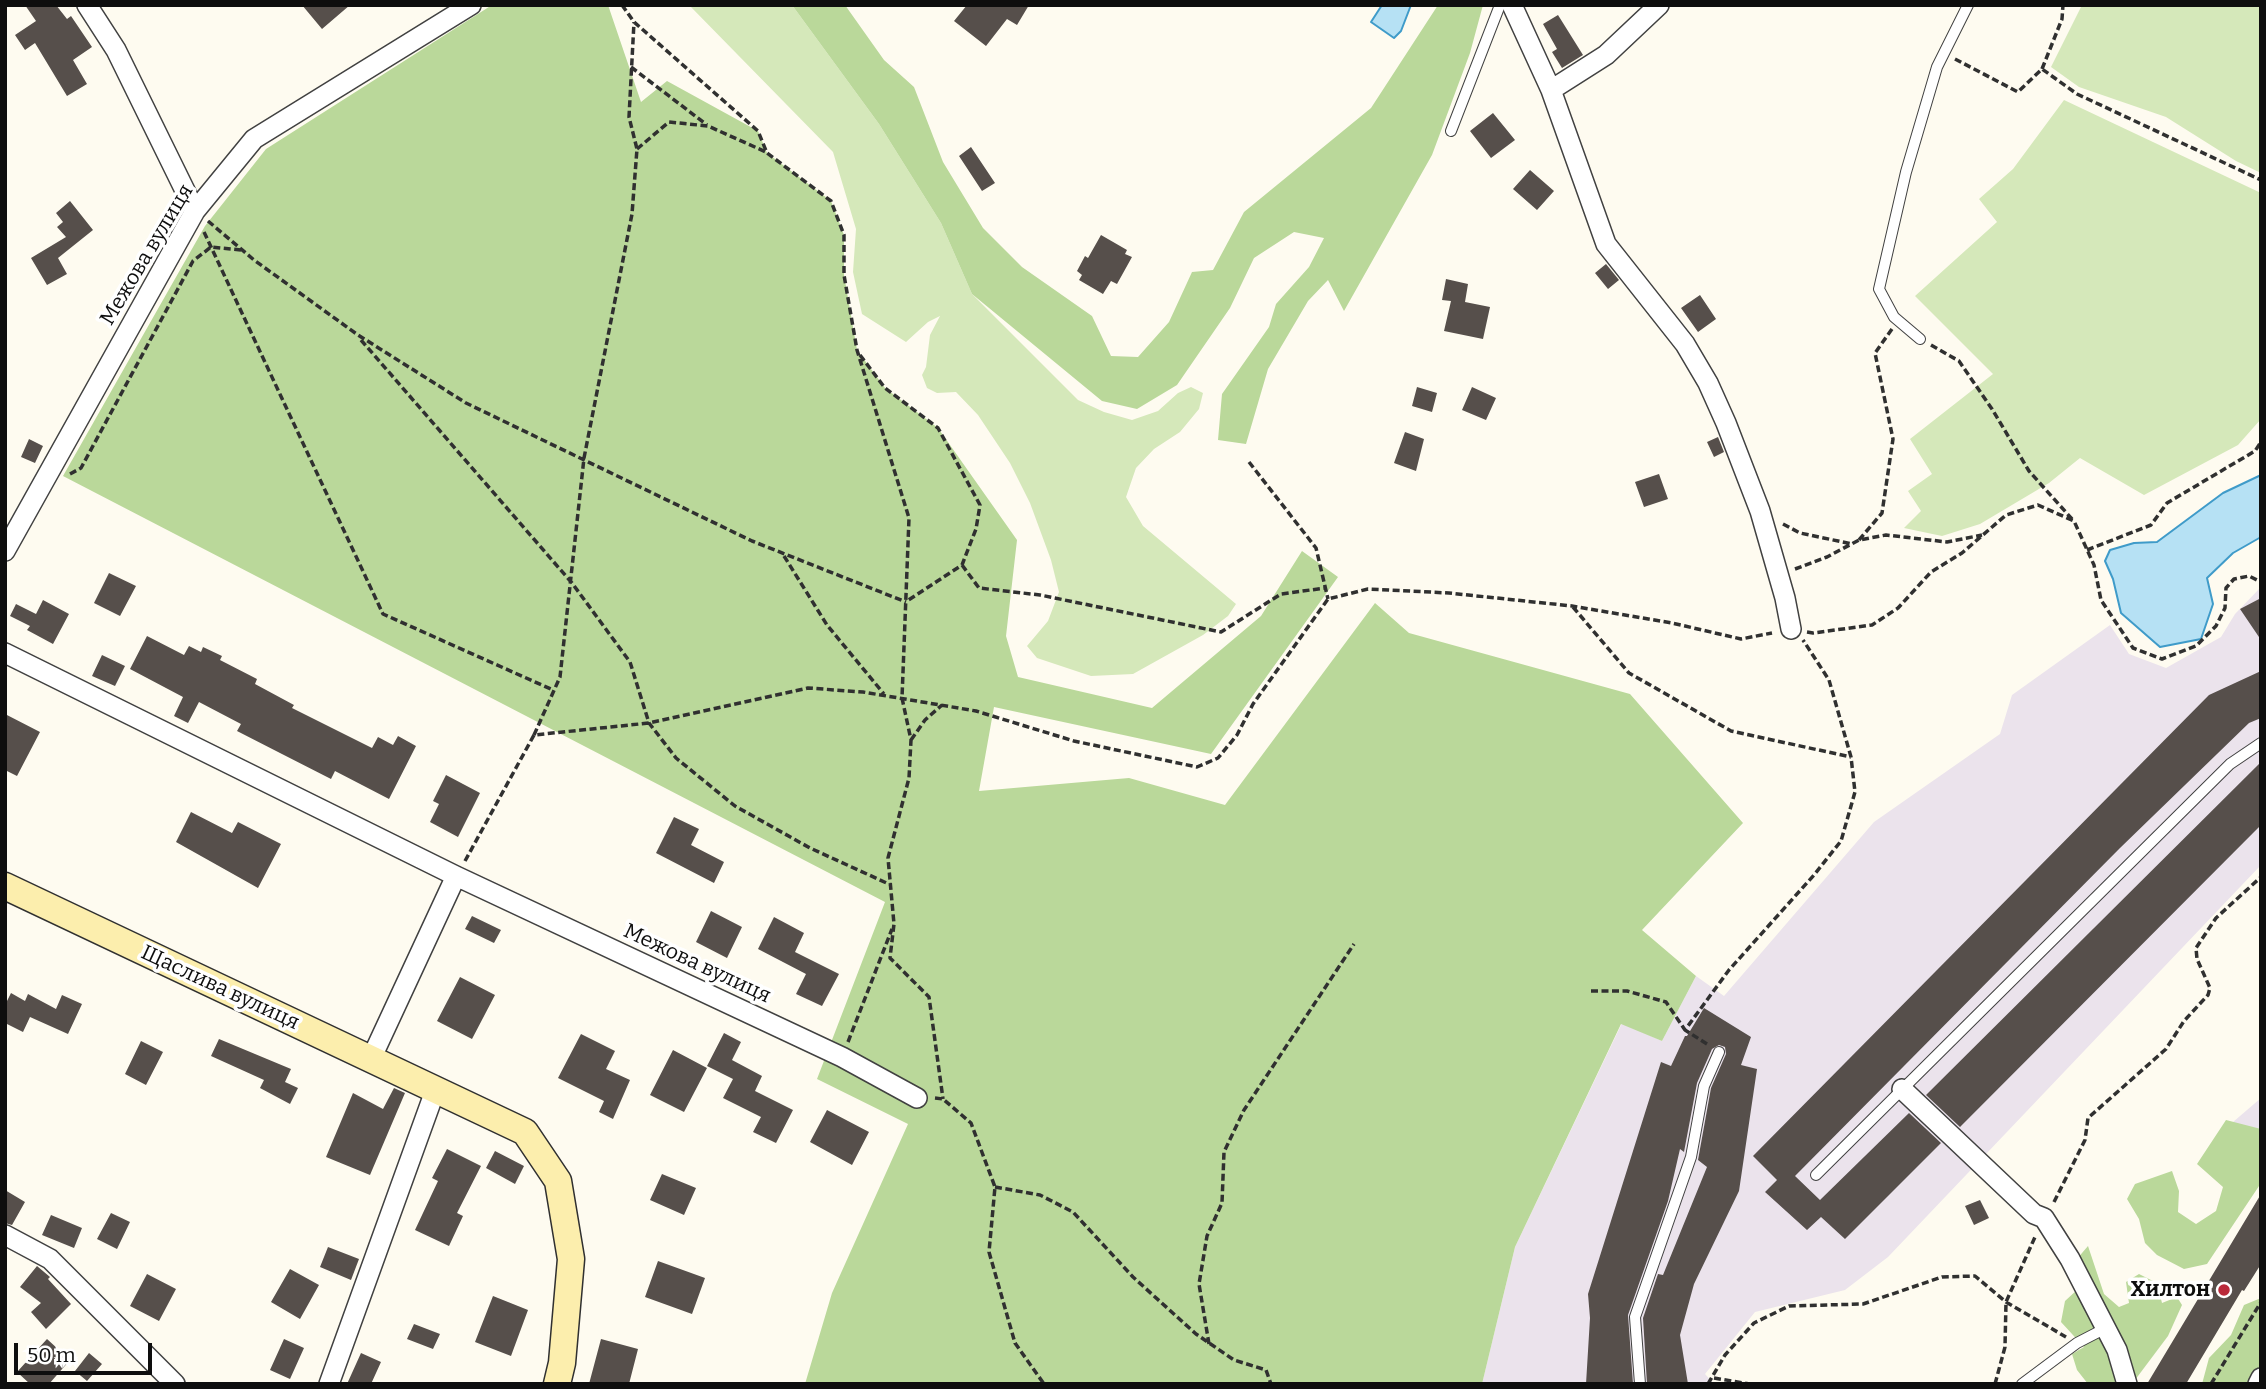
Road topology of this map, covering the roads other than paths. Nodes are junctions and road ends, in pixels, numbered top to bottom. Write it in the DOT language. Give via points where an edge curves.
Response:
graph roads {
  1 [pos="87,5"];
  2 [pos="471,5"];
  3 [pos="1500,5"];
  4 [pos="1512,5"];
  5 [pos="1659,5"];
  6 [pos="1968,5"];
  7 [pos="1552,90"];
  8 [pos="1451,131"];
  9 [pos="195,211"];
  10 [pos="1920,339"];
  11 [pos="5,551"];
  12 [pos="1791,629"];
  13 [pos="5,653"];
  14 [pos="2261,743"];
  15 [pos="457,876"];
  16 [pos="5,886"];
  17 [pos="1719,1052"];
  18 [pos="371,1059"];
  19 [pos="1902,1090"];
  20 [pos="435,1091"];
  21 [pos="917,1098"];
  22 [pos="1816,1175"];
  23 [pos="5,1235"];
  24 [pos="2106,1328"];
  25 [pos="2261,1378"];
  26 [pos="175,1384"];
  27 [pos="329,1384"];
  28 [pos="557,1384"];
  29 [pos="1640,1384"];
  30 [pos="2022,1384"];
  31 [pos="2127,1384"];
  32 [pos="2258,1384"];
  1 -- 9 [label="street" via="116,50"];
  2 -- 9 [label="street, Межова вулиця" via="254,139"];
  3 -- 8 [label="lane"];
  4 -- 7 [label="street"];
  5 -- 7 [label="street" via="1606,55"];
  6 -- 10 [label="lane" via="1937,67 1879,289 1894,317"];
  7 -- 12 [label="street" via="1606,244 1685,344 1708,383 1760,511"];
  9 -- 11 [label="street, Межова вулиця"];
  13 -- 15 [label="street, Межова вулиця"];
  14 -- 19 [label="lane" via="2230,764"];
  15 -- 18 [label="street"];
  15 -- 21 [label="street, Межова вулиця" via="842,1057"];
  16 -- 18 [label="street, Щаслива вулиця"];
  17 -- 29 [label="lane" via="1704,1086 1691,1157 1635,1317"];
  18 -- 20 [label="street, Щаслива вулиця"];
  19 -- 22 [label="lane"];
  19 -- 24 [label="street" via="2034,1214 2044,1218"];
  20 -- 27 [label="street"];
  20 -- 28 [label="street, Щаслива вулиця" via="525,1132 558,1181 570,1259"];
  23 -- 26 [label="street" via="50,1259"];
  24 -- 30 [label="lane" via="2077,1343"];
  24 -- 31 [label="street"];
  25 -- 32 [label="street"];
}
